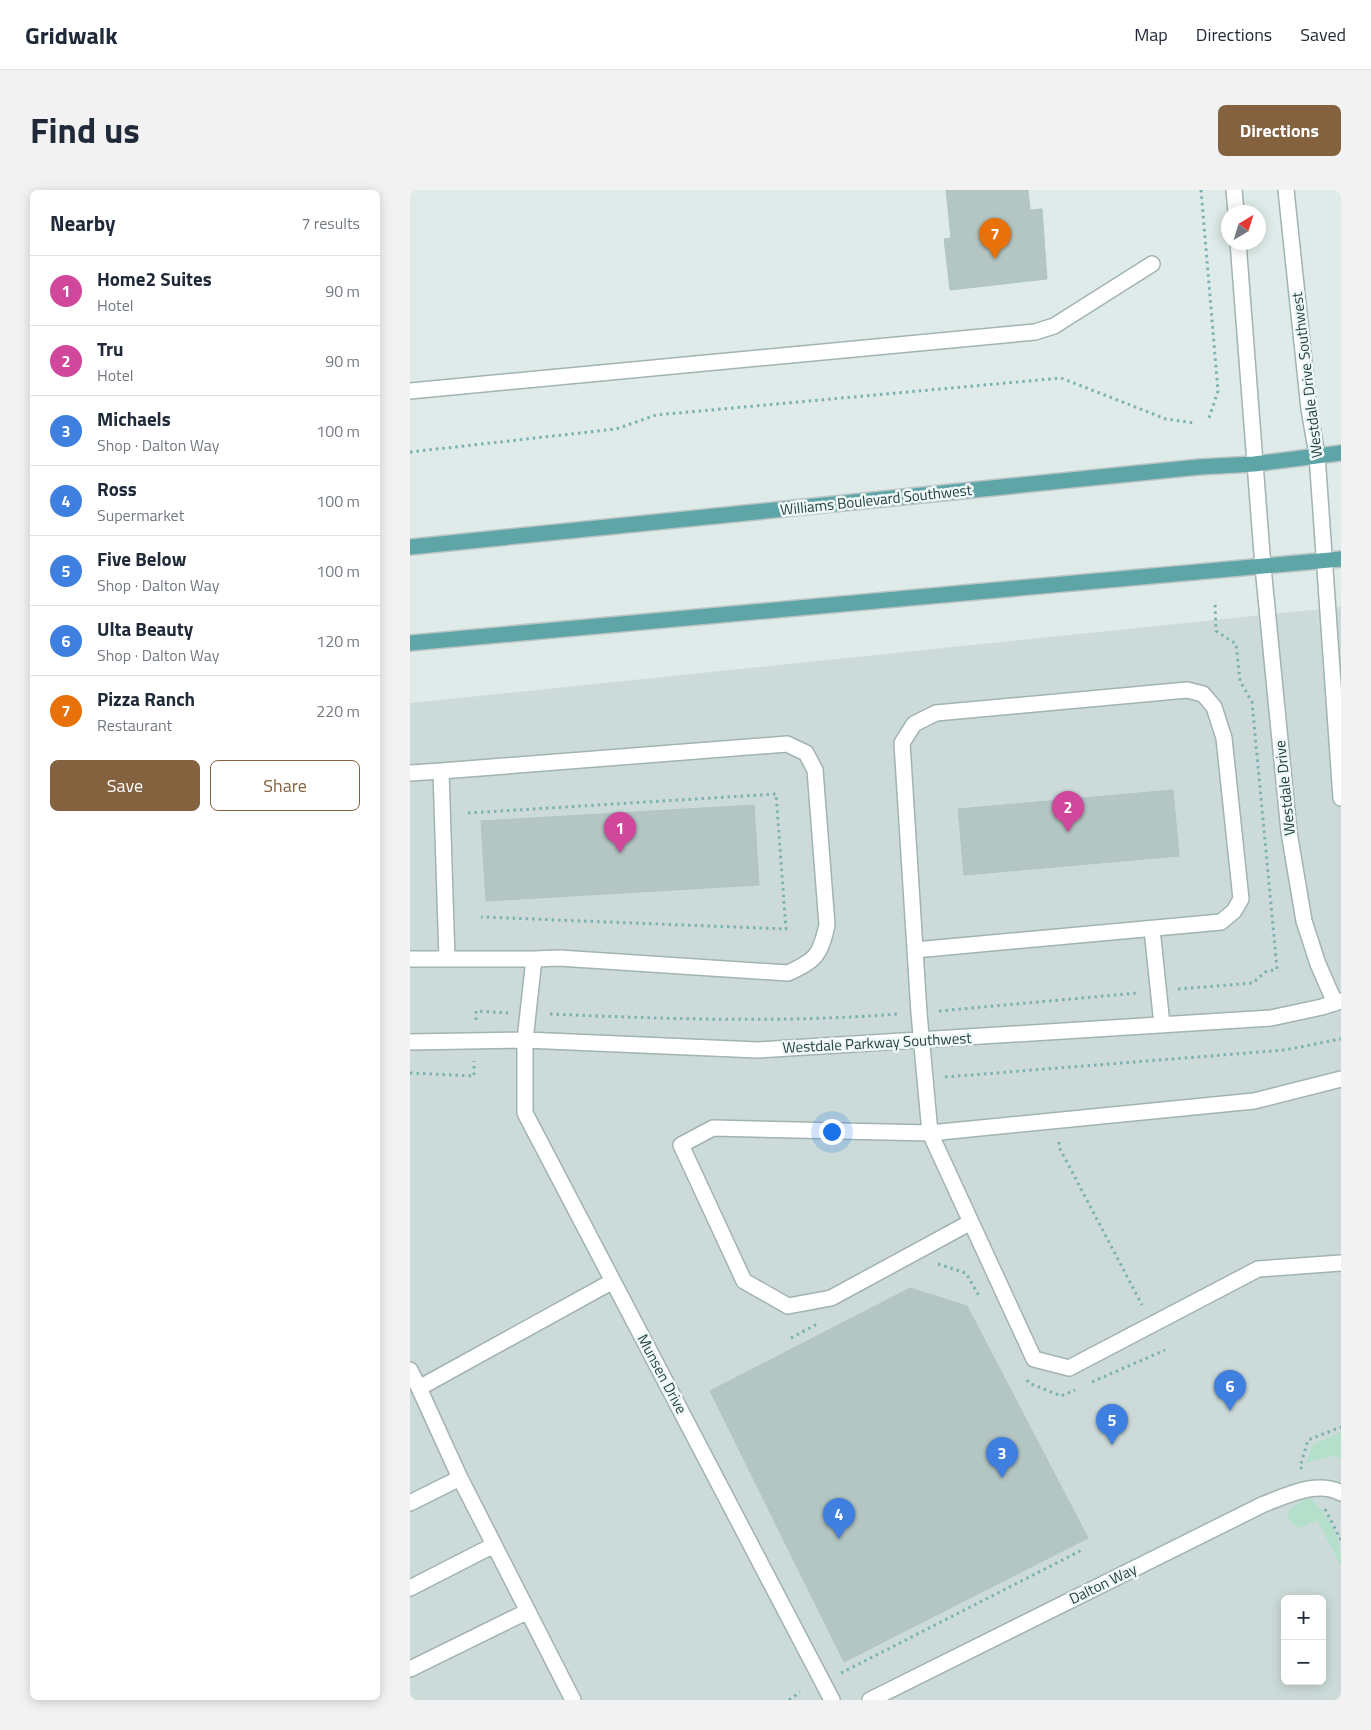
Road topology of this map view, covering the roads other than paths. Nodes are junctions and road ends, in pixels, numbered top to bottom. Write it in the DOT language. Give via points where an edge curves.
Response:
graph roads {
  1 [pos="1234,190"];
  2 [pos="1286,190"];
  3 [pos="1235,205"];
  4 [pos="1239,250"];
  5 [pos="1152,264"];
  6 [pos="410,391"];
  7 [pos="1341,453"];
  8 [pos="1317,455"];
  9 [pos="1254,464"];
  10 [pos="410,547"];
  11 [pos="1341,559"];
  12 [pos="1322,561"];
  13 [pos="1263,567"];
  14 [pos="410,643"];
  15 [pos="441,771"];
  16 [pos="410,772"];
  17 [pos="1341,798"];
  18 [pos="1152,929"];
  19 [pos="915,950"];
  20 [pos="410,958"];
  21 [pos="448,958"];
  22 [pos="534,959"];
  23 [pos="1338,1002"];
  24 [pos="1162,1025"];
  25 [pos="525,1040"];
  26 [pos="921,1041"];
  27 [pos="410,1042"];
  28 [pos="1341,1079"];
  29 [pos="930,1133"];
  30 [pos="971,1222"];
  31 [pos="1341,1263"];
  32 [pos="613,1281"];
  33 [pos="410,1370"];
  34 [pos="419,1388"];
  35 [pos="460,1478"];
  36 [pos="1341,1493"];
  37 [pos="410,1503"];
  38 [pos="494,1545"];
  39 [pos="410,1588"];
  40 [pos="528,1611"];
  41 [pos="410,1669"];
  42 [pos="573,1700"];
  43 [pos="832,1700"];
  44 [pos="870,1700"];
  1 -- 3 [label="street"];
  2 -- 8 [label="street, Westdale Drive Southwest" via="1309,409"];
  4 -- 9 [label="street"];
  5 -- 6 [label="street" via="1054,326 1035,332"];
  7 -- 8 [label="main road, Williams Boulevard Southwest"];
  8 -- 9 [label="main road, Williams Boulevard Southwest"];
  8 -- 12 [label="street, Westdale Drive Southwest"];
  9 -- 10 [label="main road, Williams Boulevard Southwest"];
  9 -- 13 [label="street"];
  11 -- 12 [label="main road"];
  12 -- 13 [label="main road"];
  12 -- 17 [label="street"];
  13 -- 14 [label="main road"];
  13 -- 23 [label="street, Westdale Drive" via="1292,850 1304,921 1318,964"];
  15 -- 16 [label="street"];
  15 -- 21 [label="street"];
  15 -- 22 [label="street" via="787,744 806,753 815,770 826,925 823,943 811,962 788,973"];
  18 -- 19 [label="street"];
  18 -- 19 [label="street" via="1221,922 1234,911 1241,899 1224,738 1214,707 1203,694 1187,690 936,713 914,724 902,743"];
  18 -- 24 [label="street"];
  19 -- 26 [label="street"];
  20 -- 21 [label="street"];
  21 -- 22 [label="street"];
  22 -- 25 [label="street, Munsen Drive"];
  23 -- 24 [label="street, Westdale Parkway Southwest" via="1271,1018"];
  24 -- 26 [label="street, Westdale Parkway Southwest"];
  25 -- 26 [label="street, Westdale Parkway Southwest" via="758,1050"];
  25 -- 27 [label="street, Westdale Parkway Southwest"];
  25 -- 32 [label="street, Munsen Drive" via="525,1113"];
  26 -- 29 [label="street"];
  28 -- 29 [label="street" via="1254,1101"];
  29 -- 30 [label="street"];
  29 -- 30 [label="street" via="713,1128 681,1145 744,1281 788,1306 831,1298"];
  30 -- 31 [label="street" via="1034,1360 1068,1368 1258,1269"];
  32 -- 34 [label="street"];
  32 -- 43 [label="street, Munsen Drive"];
  33 -- 34 [label="street"];
  34 -- 35 [label="street"];
  35 -- 37 [label="street"];
  35 -- 38 [label="street"];
  36 -- 44 [label="street, Dalton Way" via="1332,1488 1313,1488 1264,1504"];
  38 -- 39 [label="street"];
  38 -- 40 [label="street"];
  40 -- 41 [label="street"];
  40 -- 42 [label="street"];
}
